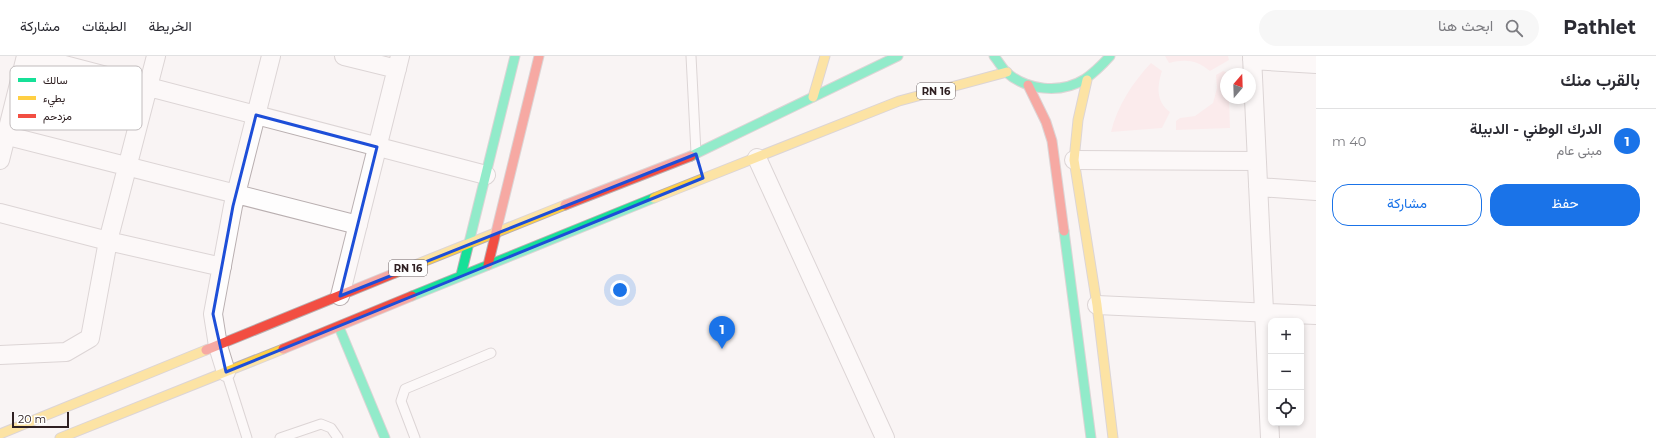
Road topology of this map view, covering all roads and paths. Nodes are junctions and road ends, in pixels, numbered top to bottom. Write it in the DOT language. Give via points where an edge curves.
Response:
graph roads {
  1 [pos="26,56"];
  2 [pos="30,56"];
  3 [pos="156,56"];
  4 [pos="271,56"];
  5 [pos="344,56"];
  6 [pos="515,56"];
  7 [pos="539,56"];
  8 [pos="691,56"];
  9 [pos="825,56"];
  10 [pos="898,56"];
  11 [pos="994,56"];
  12 [pos="1110,56"];
  13 [pos="1252,58"];
  14 [pos="398,62"];
  15 [pos="1316,64"];
  16 [pos="23,66"];
  17 [pos="68,66"];
  18 [pos="1007,72"];
  19 [pos="1087,80"];
  20 [pos="142,85"];
  21 [pos="1028,85"];
  22 [pos="148,87"];
  23 [pos="813,97"];
  24 [pos="10,110"];
  25 [pos="142,111"];
  26 [pos="256,115"];
  27 [pos="137,130"];
  28 [pos="3,134"];
  29 [pos="377,147"];
  30 [pos="757,158"];
  31 [pos="0,160"];
  32 [pos="698,160"];
  33 [pos="1074,160"];
  34 [pos="1257,161"];
  35 [pos="128,166"];
  36 [pos="486,175"];
  37 [pos="703,178"];
  38 [pos="1258,187"];
  39 [pos="1316,191"];
  40 [pos="236,194"];
  41 [pos="0,213"];
  42 [pos="358,225"];
  43 [pos="496,232"];
  44 [pos="108,241"];
  45 [pos="469,243"];
  46 [pos="488,265"];
  47 [pos="222,267"];
  48 [pos="461,275"];
  49 [pos="340,296"];
  50 [pos="1097,305"];
  51 [pos="1264,313"];
  52 [pos="1316,315"];
  53 [pos="339,327"];
  54 [pos="218,346"];
  55 [pos="490,353"];
  56 [pos="0,355"];
  57 [pos="226,372"];
  58 [pos="91,432"];
  59 [pos="0,434"];
  60 [pos="60,438"];
  61 [pos="247,438"];
  62 [pos="280,438"];
  63 [pos="338,438"];
  64 [pos="385,438"];
  65 [pos="415,438"];
  66 [pos="885,438"];
  67 [pos="1091,438"];
  68 [pos="1113,438"];
  69 [pos="1270,438"];
  1 -- 16 [label="street"];
  2 -- 17 [label="street"];
  3 -- 22 [label="street"];
  4 -- 26 [label="street"];
  5 -- 14 [label="street"];
  6 -- 36 [label="main road"];
  7 -- 43 [label="main road"];
  8 -- 32 [label="lane"];
  9 -- 23 [label="main road"];
  10 -- 23 [label="main road, RN 16"];
  11 -- 18 [label="main road"];
  12 -- 19 [label="main road"];
  13 -- 15 [label="street"];
  13 -- 34 [label="street"];
  14 -- 29 [label="street"];
  18 -- 21 [label="main road"];
  18 -- 30 [label="main road, RN 16" via="899,101"];
  19 -- 21 [label="main road" via="1076,85 1052,89"];
  19 -- 33 [label="main road" via="1078,120"];
  20 -- 22 [label="street"];
  21 -- 67 [label="main road" via="1052,141"];
  22 -- 25 [label="street"];
  22 -- 26 [label="street"];
  23 -- 32 [label="main road, RN 16"];
  24 -- 28 [label="street"];
  26 -- 29 [label="street"];
  26 -- 40 [label="street"];
  27 -- 35 [label="street"];
  28 -- 31 [label="street"];
  28 -- 35 [label="street"];
  29 -- 36 [label="street"];
  29 -- 42 [label="street"];
  30 -- 37 [label="main road, RN 16"];
  30 -- 66 [label="street"];
  32 -- 37 [label="main road"];
  32 -- 43 [label="main road, RN 16"];
  33 -- 34 [label="street"];
  33 -- 50 [label="main road"];
  34 -- 38 [label="street"];
  35 -- 40 [label="street"];
  35 -- 44 [label="street"];
  36 -- 45 [label="main road"];
  37 -- 46 [label="main road, RN 16"];
  38 -- 39 [label="street"];
  38 -- 51 [label="street"];
  40 -- 42 [label="street"];
  40 -- 47 [label="street"];
  41 -- 44 [label="street"];
  42 -- 49 [label="street"];
  43 -- 45 [label="main road, RN 16"];
  43 -- 46 [label="main road"];
  44 -- 47 [label="street"];
  44 -- 56 [label="street" via="90,338 66,352"];
  45 -- 48 [label="main road"];
  45 -- 49 [label="main road, RN 16"];
  46 -- 48 [label="main road, RN 16"];
  47 -- 54 [label="street" via="213,314"];
  48 -- 53 [label="main road, RN 16"];
  49 -- 54 [label="main road, RN 16"];
  50 -- 51 [label="street"];
  50 -- 68 [label="main road"];
  51 -- 52 [label="street"];
  51 -- 69 [label="street"];
  53 -- 57 [label="main road, RN 16"];
  53 -- 64 [label="main road"];
  54 -- 57 [label="street"];
  54 -- 59 [label="main road, RN 16"];
  55 -- 65 [label="lane" via="405,388 401,401"];
  57 -- 58 [label="main road, RN 16"];
  57 -- 61 [label="lane"];
  58 -- 60 [label="main road, RN 16"];
  62 -- 63 [label="lane" via="321,424 331,428"];
}
